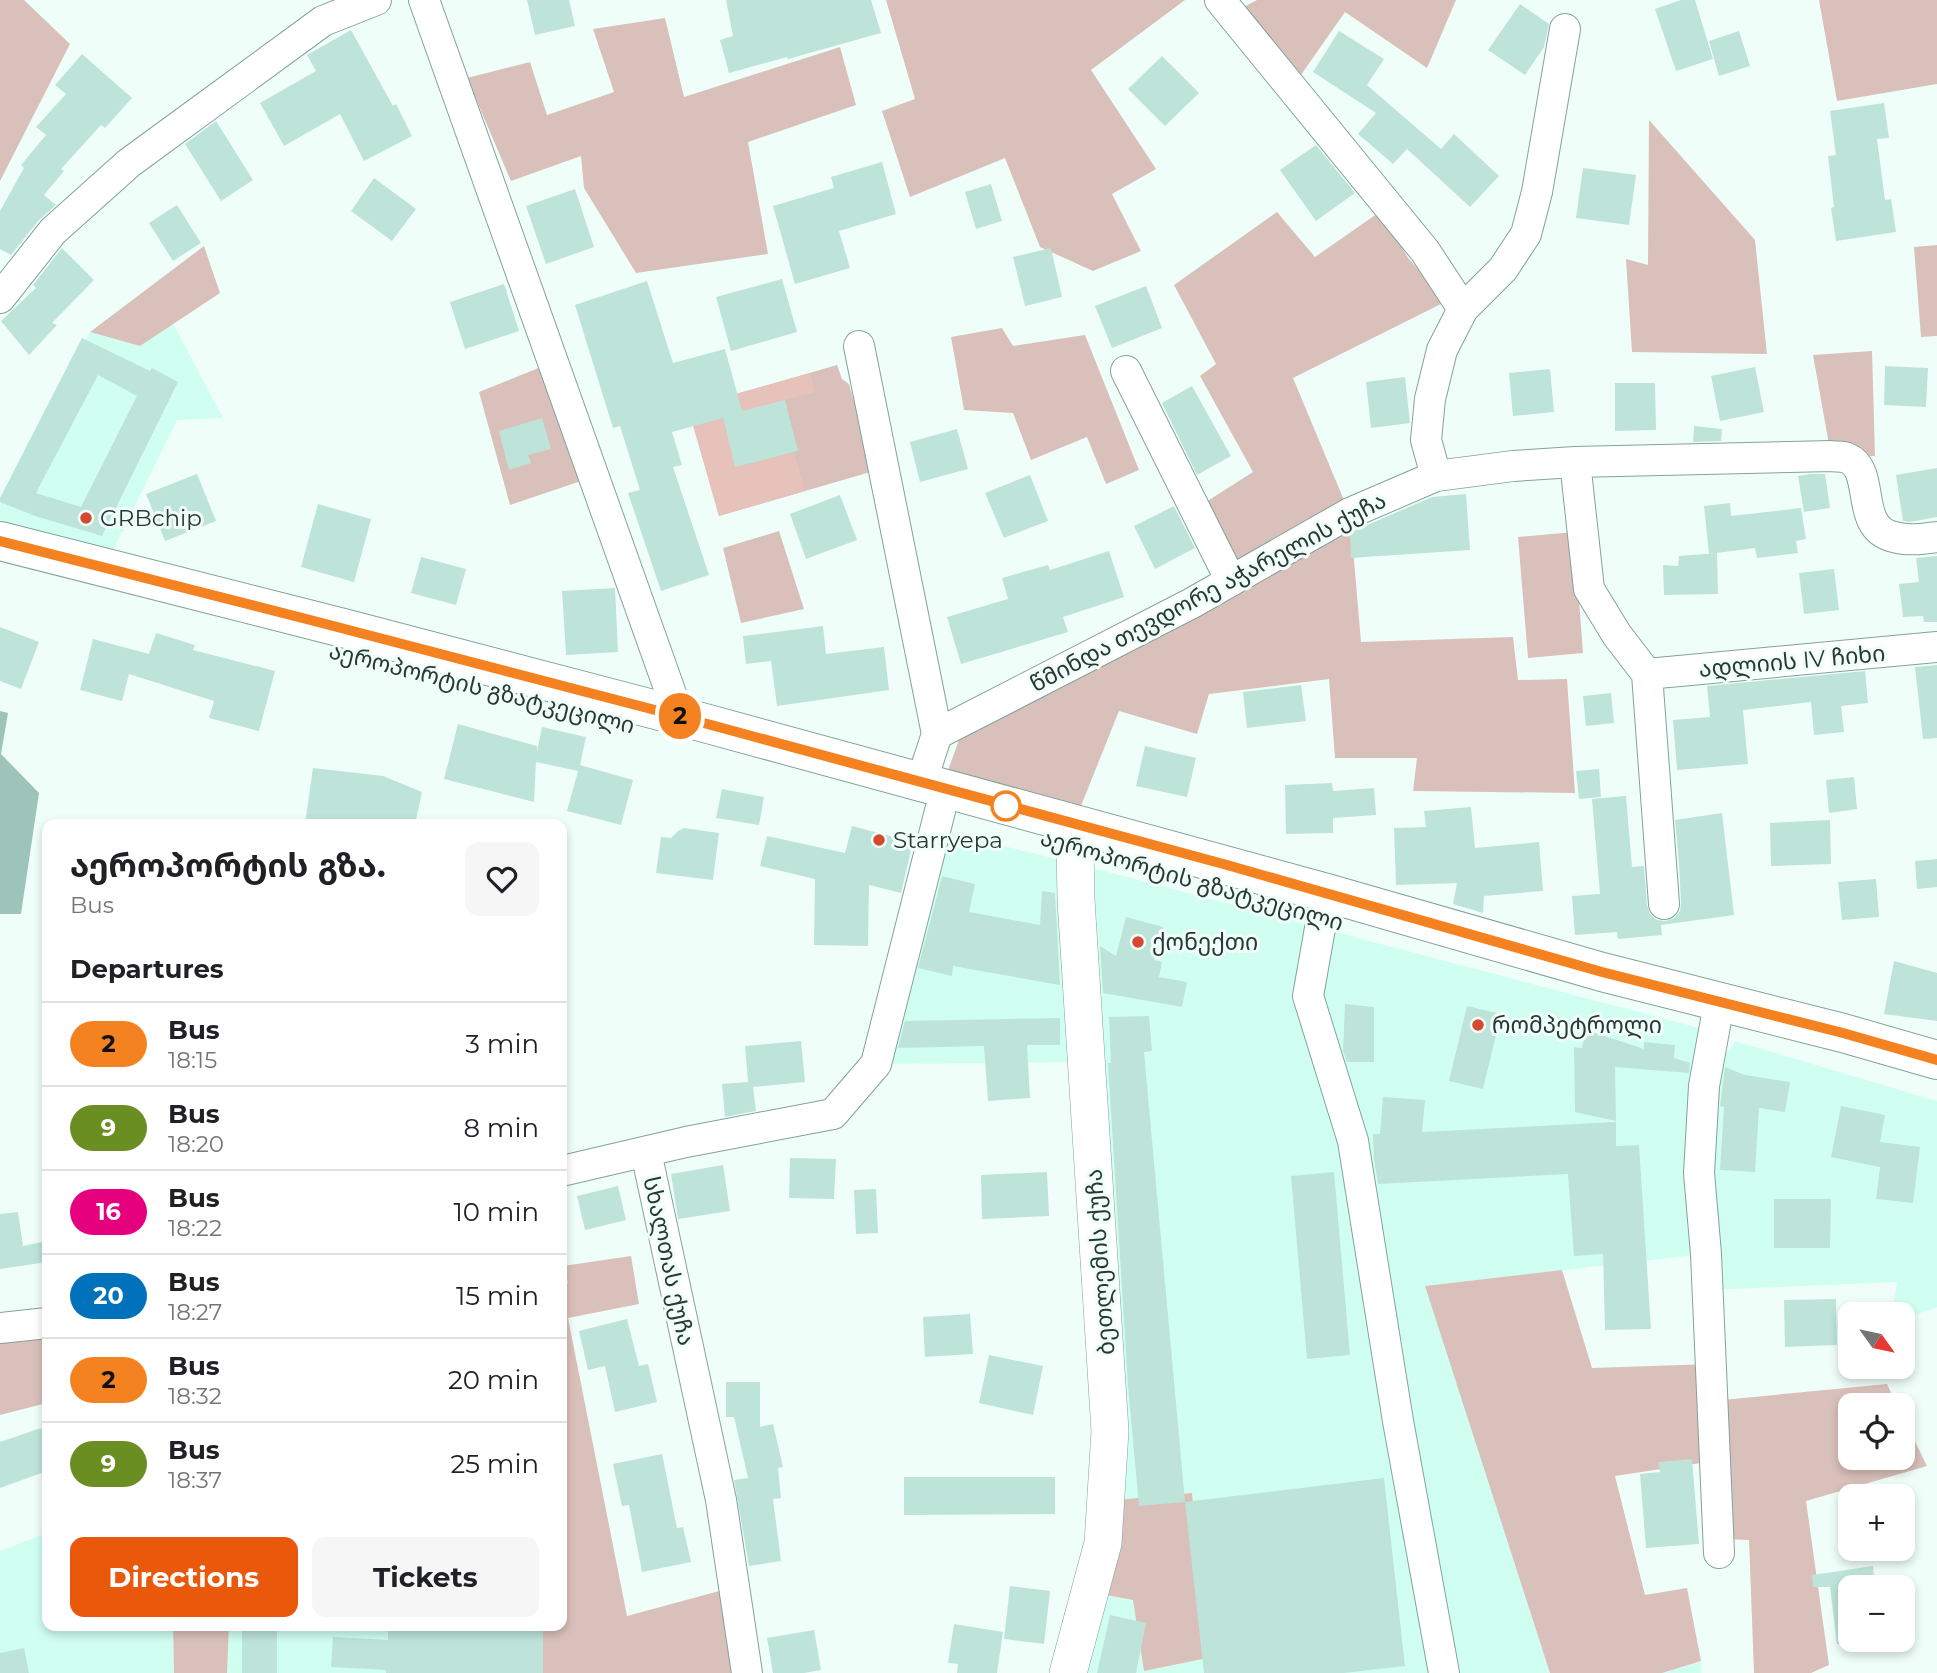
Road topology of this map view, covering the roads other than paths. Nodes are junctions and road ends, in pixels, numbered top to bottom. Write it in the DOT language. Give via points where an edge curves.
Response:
graph roads {
  1 [pos="376,0"];
  2 [pos="424,0"];
  3 [pos="1220,0"];
  4 [pos="1565,30"];
  5 [pos="0,298"];
  6 [pos="1463,309"];
  7 [pos="859,346"];
  8 [pos="1126,371"];
  9 [pos="1575,462"];
  10 [pos="1436,476"];
  11 [pos="1937,537"];
  12 [pos="0,541"];
  13 [pos="0,562"];
  14 [pos="1231,581"];
  15 [pos="1937,647"];
  16 [pos="1647,674"];
  17 [pos="678,716"];
  18 [pos="937,734"];
  19 [pos="930,797"];
  20 [pos="1075,846"];
  21 [pos="1664,904"];
  22 [pos="1322,917"];
  23 [pos="1716,1020"];
  24 [pos="1937,1060"];
  25 [pos="1937,1080"];
  26 [pos="646,1152"];
  27 [pos="567,1170"];
  28 [pos="42,1324"];
  29 [pos="0,1328"];
  30 [pos="1719,1553"];
  31 [pos="747,1673"];
  32 [pos="1068,1673"];
  33 [pos="1444,1673"];
  1 -- 5 [label="street" via="323,21 129,163 53,231"];
  2 -- 17 [label="street"];
  3 -- 6 [label="street" via="1425,251"];
  4 -- 6 [label="street" via="1526,234 1503,269"];
  6 -- 10 [label="street" via="1442,350 1430,398 1426,440"];
  7 -- 18 [label="street"];
  8 -- 14 [label="street"];
  9 -- 10 [label="street, წმინდა თევდორე აჭარელის ქუჩა"];
  9 -- 11 [label="street, წმინდა თევდორე აჭარელის ქუჩა" via="1848,458 1864,480 1869,514 1877,527 1890,537"];
  9 -- 16 [label="street" via="1589,589"];
  10 -- 14 [label="street, წმინდა თევდორე აჭარელის ქუჩა" via="1350,513"];
  12 -- 17 [label="highway, აეროპორტის გზატკეცილი"];
  13 -- 19 [label="highway, აეროპორტის გზატკეცილი" via="325,649"];
  14 -- 18 [label="street, წმინდა თევდორე აჭარელის ქუჩა"];
  15 -- 16 [label="street, ადლიის IV ჩიხი"];
  16 -- 21 [label="street"];
  17 -- 19 [label="highway, აეროპორტის გზატკეცილი"];
  18 -- 19 [label="street"];
  19 -- 20 [label="highway, აეროპორტის გზატკეცილი"];
  19 -- 24 [label="highway, აეროპორტის გზატკეცილი" via="1327,893 1602,972"];
  19 -- 26 [label="street, სხალთას ქუჩა" via="876,1063 833,1114"];
  20 -- 22 [label="highway, აეროპორტის გზატკეცილი"];
  20 -- 32 [label="street, ბეთლემის ქუჩა" via="1110,1431 1103,1543"];
  22 -- 23 [label="highway, აეროპორტის გზატკეცილი"];
  22 -- 33 [label="street" via="1308,996 1353,1141"];
  23 -- 25 [label="highway, აეროპორტის გზატკეცილი"];
  23 -- 30 [label="street" via="1704,1086 1699,1173"];
  26 -- 27 [label="street"];
  26 -- 31 [label="street, სხალთას ქუჩა" via="721,1500"];
  28 -- 29 [label="street"];
}
